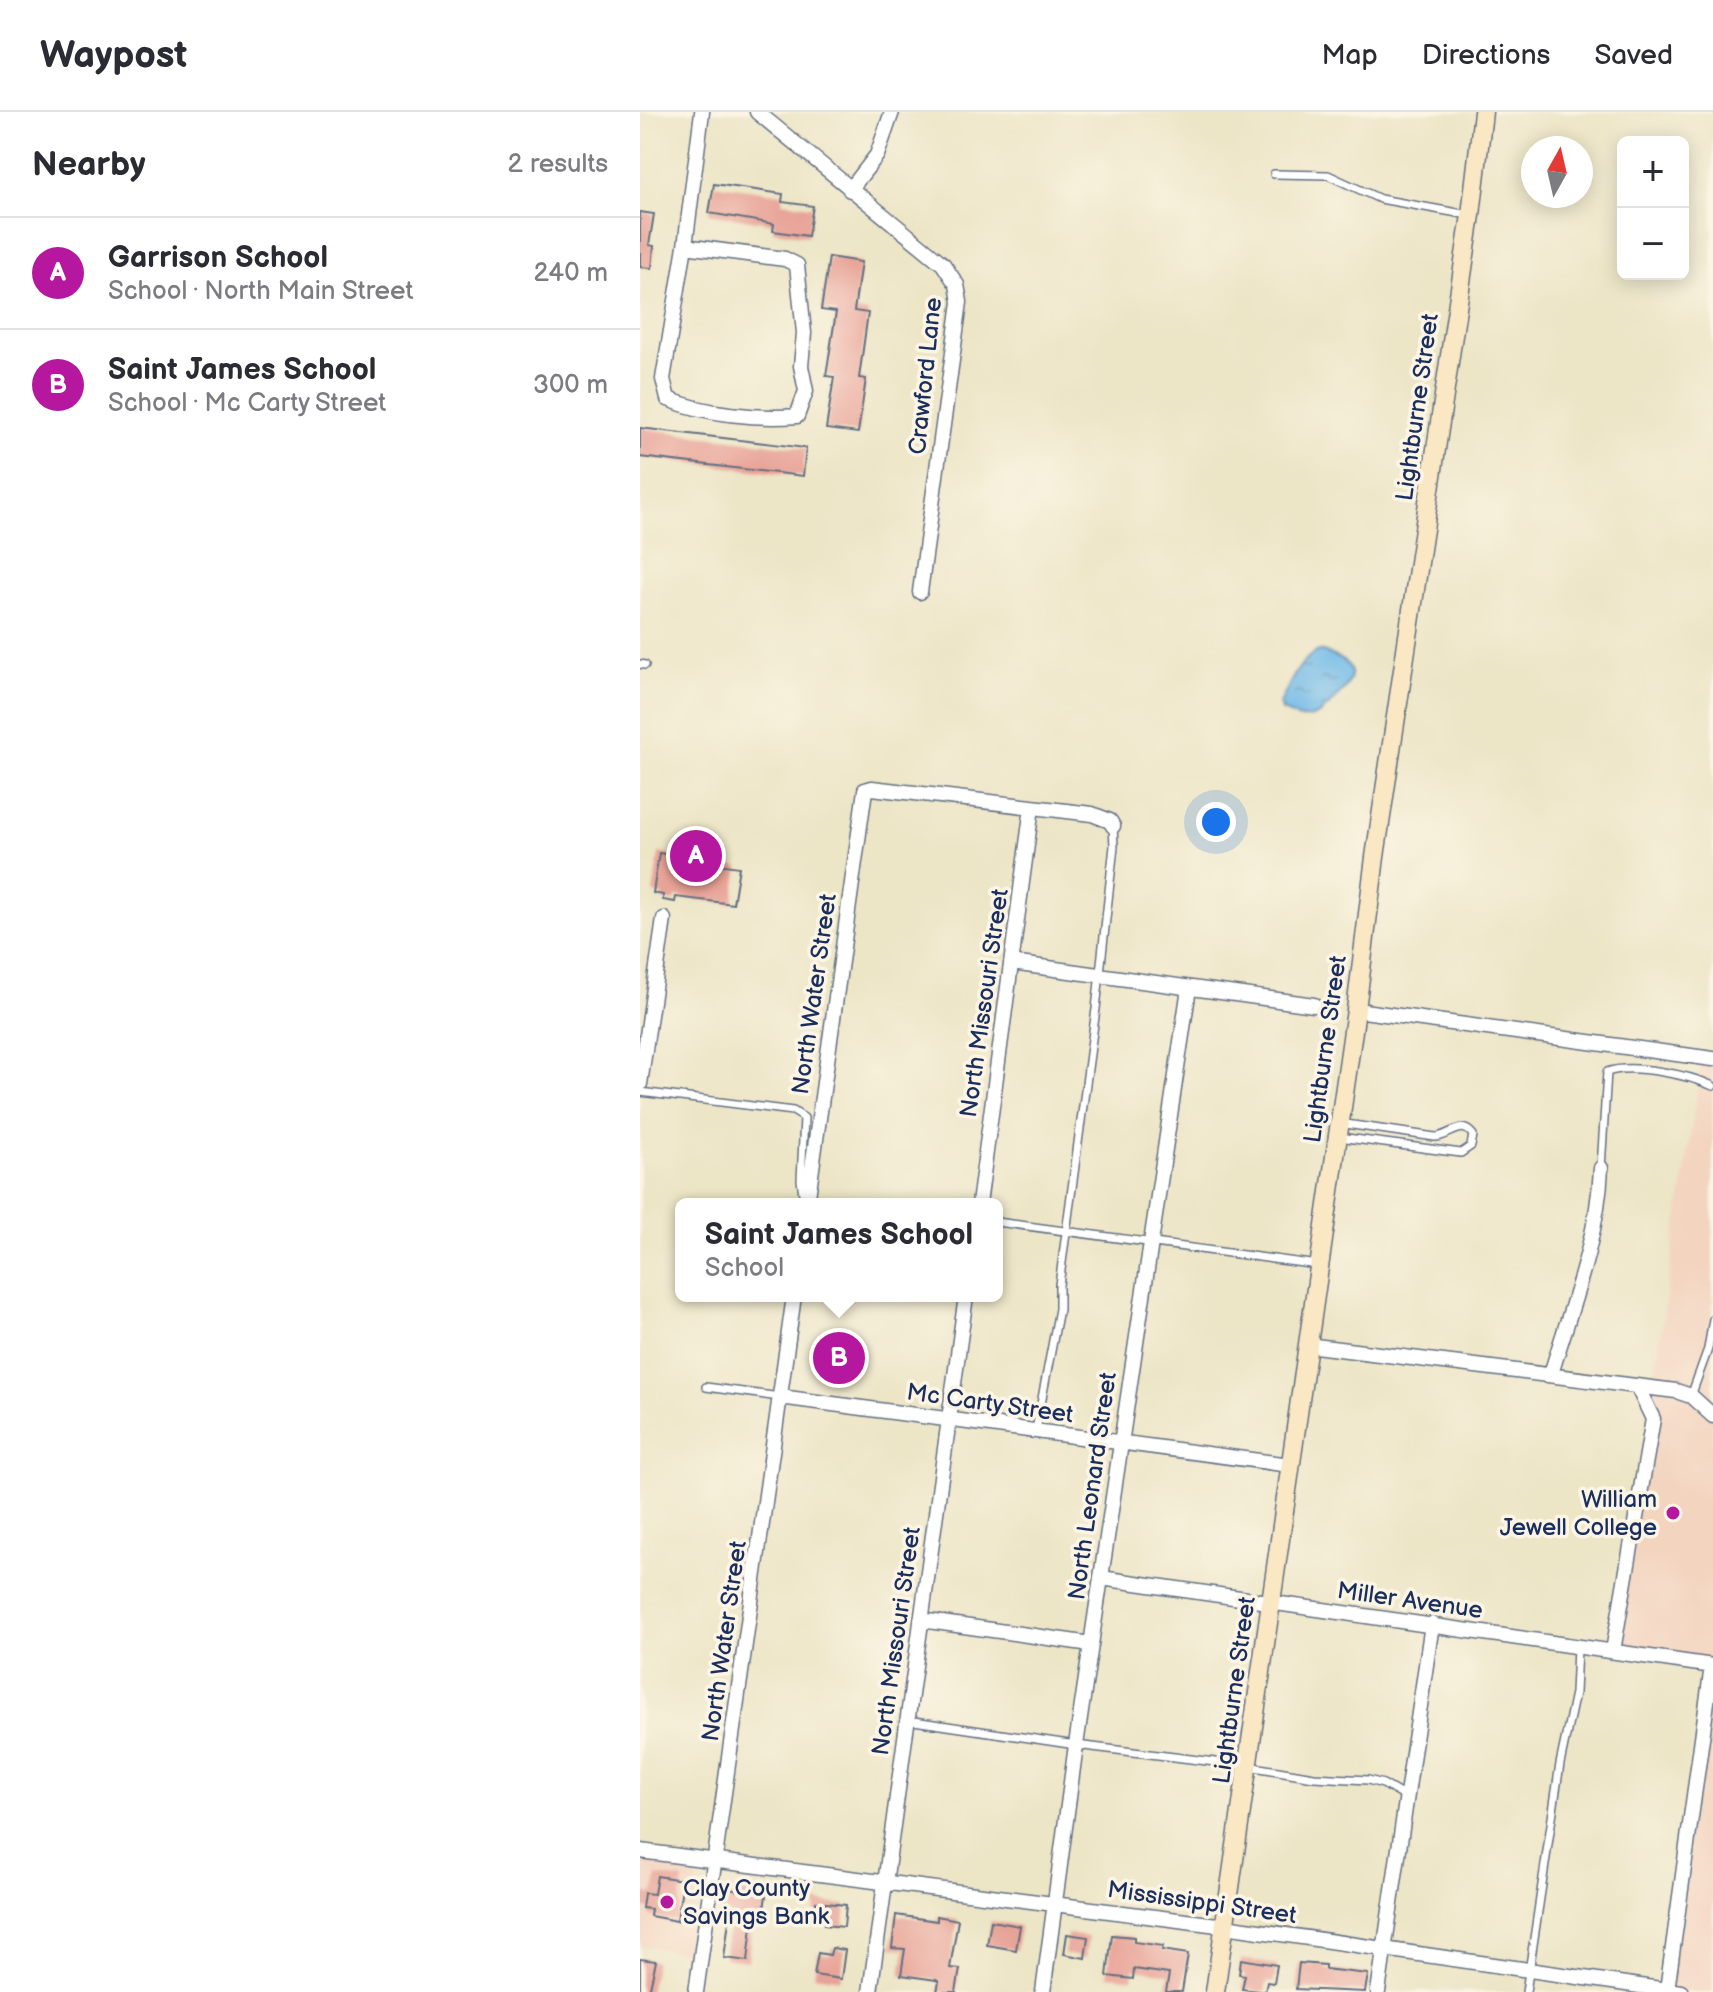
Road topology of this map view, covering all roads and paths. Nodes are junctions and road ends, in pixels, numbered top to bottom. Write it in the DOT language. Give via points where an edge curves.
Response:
graph roads {
  1 [pos="702,112"];
  2 [pos="757,112"];
  3 [pos="892,112"];
  4 [pos="1483,112"];
  5 [pos="1274,174"];
  6 [pos="850,190"];
  7 [pos="1471,215"];
  8 [pos="685,246"];
  9 [pos="920,592"];
  10 [pos="1032,807"];
  11 [pos="1113,826"];
  12 [pos="664,919"];
  13 [pos="1012,963"];
  14 [pos="1099,975"];
  15 [pos="1189,988"];
  16 [pos="1314,1005"];
  17 [pos="1356,1010"];
  18 [pos="1713,1059"];
  19 [pos="640,1084"];
  20 [pos="1713,1086"];
  21 [pos="640,1092"];
  22 [pos="1338,1130"];
  23 [pos="1601,1168"];
  24 [pos="805,1198"];
  25 [pos="807,1198"];
  26 [pos="980,1198"];
  27 [pos="1003,1223"];
  28 [pos="1065,1231"];
  29 [pos="1151,1242"];
  30 [pos="1318,1265"];
  31 [pos="793,1302"];
  32 [pos="965,1302"];
  33 [pos="1713,1319"];
  34 [pos="1307,1345"];
  35 [pos="1551,1374"];
  36 [pos="1637,1386"];
  37 [pos="706,1387"];
  38 [pos="1691,1396"];
  39 [pos="780,1397"];
  40 [pos="1713,1416"];
  41 [pos="949,1420"];
  42 [pos="1036,1430"];
  43 [pos="1121,1442"];
  44 [pos="1290,1465"];
  45 [pos="1101,1578"];
  46 [pos="1271,1602"];
  47 [pos="921,1620"];
  48 [pos="1432,1624"];
  49 [pos="1091,1644"];
  50 [pos="1577,1648"];
  51 [pos="1613,1651"];
  52 [pos="1713,1666"];
  53 [pos="907,1720"];
  54 [pos="1076,1745"];
  55 [pos="1248,1766"];
  56 [pos="1407,1798"];
  57 [pos="640,1851"];
  58 [pos="715,1859"];
  59 [pos="884,1882"];
  60 [pos="1055,1904"];
  61 [pos="1225,1926"];
  62 [pos="1385,1949"];
  63 [pos="1529,1968"];
  64 [pos="1674,1991"];
  65 [pos="696,1992"];
  66 [pos="870,1992"];
  67 [pos="1043,1992"];
  68 [pos="1215,1992"];
  69 [pos="1378,1992"];
  70 [pos="1526,1992"];
  1 -- 8 [label="street"];
  2 -- 6 [label="street, Crawford Lane"];
  3 -- 6 [label="street" via="877,155"];
  4 -- 7 [label="main road, Lightburne Street"];
  5 -- 7 [label="lane" via="1328,175 1380,199"];
  6 -- 9 [label="street, Crawford Lane" via="943,264 957,285 960,302"];
  7 -- 17 [label="main road, Lightburne Street"];
  8 -- 8 [label="street" via="663,379 668,399 687,407 797,416 806,391 797,265"];
  10 -- 11 [label="street" via="1092,814"];
  10 -- 13 [label="street, North Missouri Street"];
  10 -- 25 [label="street, North Water Street" via="865,790"];
  11 -- 14 [label="lane"];
  12 -- 19 [label="street"];
  13 -- 14 [label="street"];
  13 -- 26 [label="street, North Missouri Street"];
  14 -- 15 [label="street"];
  14 -- 28 [label="lane"];
  15 -- 16 [label="street"];
  15 -- 29 [label="street, North Leonard Street"];
  17 -- 18 [label="street"];
  17 -- 22 [label="main road, Lightburne Street"];
  20 -- 23 [label="lane" via="1663,1072 1607,1072"];
  21 -- 24 [label="lane" via="793,1111 804,1118"];
  22 -- 22 [label="lane" via="1461,1153 1473,1141 1470,1131 1460,1127 1442,1137"];
  22 -- 30 [label="main road, Lightburne Street"];
  23 -- 35 [label="street" via="1589,1246"];
  27 -- 28 [label="lane"];
  28 -- 29 [label="lane"];
  28 -- 42 [label="lane" via="1059,1309"];
  29 -- 30 [label="lane"];
  29 -- 43 [label="street, North Leonard Street"];
  30 -- 34 [label="main road, Lightburne Street"];
  31 -- 39 [label="street, North Water Street"];
  32 -- 41 [label="street, North Missouri Street"];
  33 -- 38 [label="lane"];
  34 -- 35 [label="street"];
  34 -- 44 [label="main road, Lightburne Street"];
  35 -- 36 [label="street"];
  36 -- 38 [label="street"];
  36 -- 51 [label="street" via="1653,1419"];
  37 -- 39 [label="lane"];
  38 -- 40 [label="street"];
  39 -- 41 [label="street, Mc Carty Street"];
  39 -- 58 [label="street, North Water Street"];
  41 -- 42 [label="street, Mc Carty Street"];
  41 -- 47 [label="street, North Missouri Street"];
  42 -- 43 [label="street, Mc Carty Street"];
  43 -- 44 [label="street, Mc Carty Street"];
  43 -- 45 [label="street, North Leonard Street"];
  44 -- 46 [label="main road, Lightburne Street"];
  45 -- 46 [label="street, Miller Avenue"];
  45 -- 49 [label="street, North Leonard Street"];
  46 -- 48 [label="street, Miller Avenue"];
  46 -- 55 [label="main road, Lightburne Street"];
  47 -- 49 [label="street"];
  47 -- 53 [label="street, North Missouri Street"];
  48 -- 50 [label="street, Miller Avenue"];
  48 -- 56 [label="street"];
  49 -- 54 [label="street, North Leonard Street"];
  50 -- 51 [label="street, Miller Avenue"];
  50 -- 63 [label="lane" via="1575,1693"];
  51 -- 52 [label="street, Miller Avenue"];
  52 -- 64 [label="street"];
  53 -- 54 [label="lane"];
  53 -- 59 [label="street, North Missouri Street"];
  54 -- 55 [label="lane"];
  54 -- 60 [label="street, North Leonard Street"];
  55 -- 56 [label="lane" via="1368,1780"];
  55 -- 61 [label="main road, Lightburne Street"];
  56 -- 62 [label="street"];
  57 -- 58 [label="street, Mississippi Street"];
  58 -- 59 [label="street, Mississippi Street"];
  58 -- 65 [label="street, North Water Street"];
  59 -- 60 [label="street, Mississippi Street"];
  59 -- 66 [label="street, North Missouri Street"];
  60 -- 61 [label="street, Mississippi Street"];
  60 -- 67 [label="street, North Leonard Street"];
  61 -- 62 [label="street, Mississippi Street"];
  61 -- 68 [label="main road, Lightburne Street"];
  62 -- 63 [label="street, Mississippi Street"];
  62 -- 69 [label="street"];
  63 -- 64 [label="street, Mississippi Street"];
  63 -- 70 [label="lane"];
}
